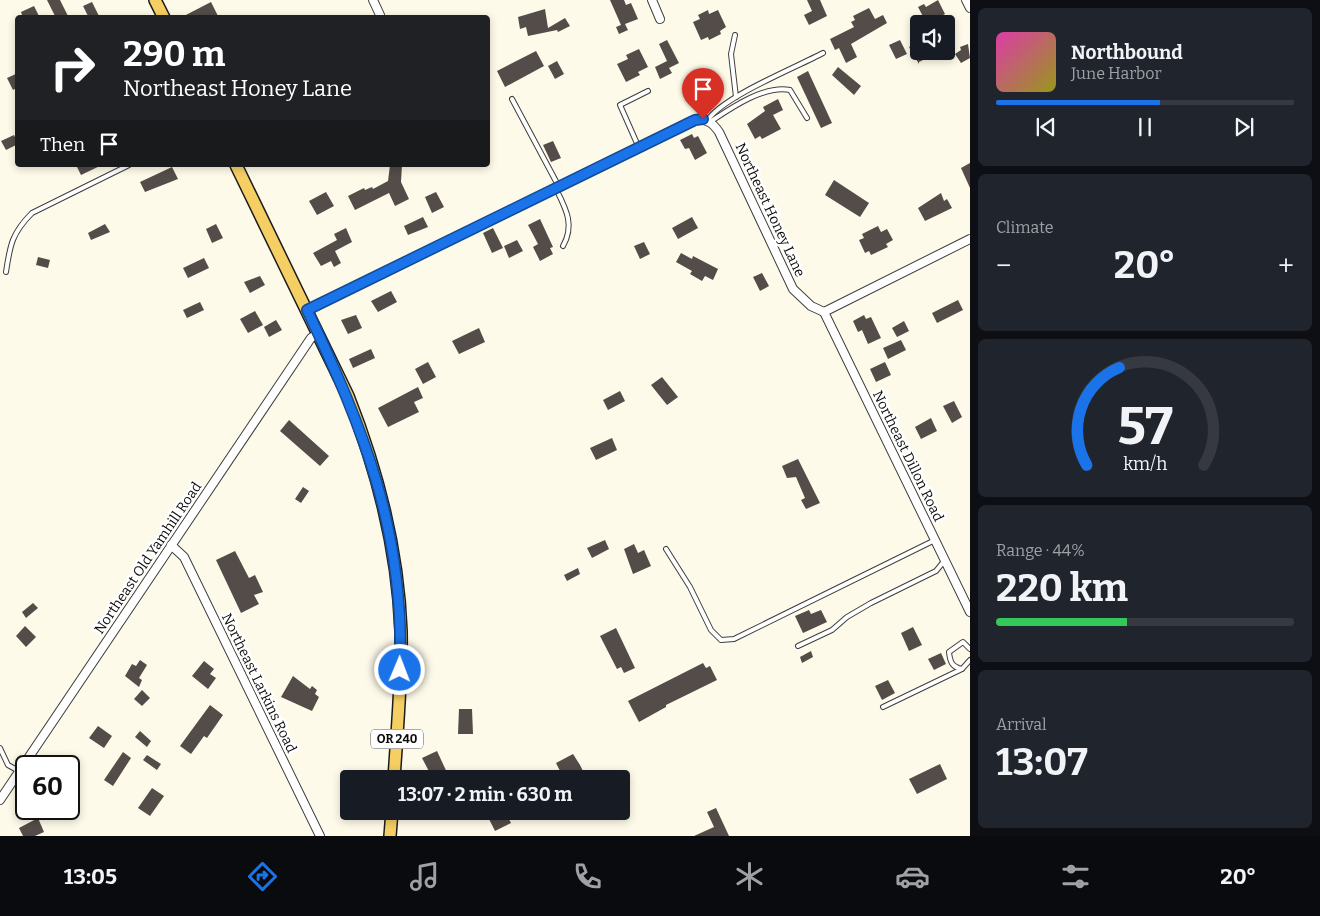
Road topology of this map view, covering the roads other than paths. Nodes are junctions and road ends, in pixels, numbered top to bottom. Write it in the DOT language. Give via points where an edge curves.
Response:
graph roads {
  1 [pos="155,0"];
  2 [pos="373,0"];
  3 [pos="652,0"];
  4 [pos="966,0"];
  5 [pos="970,8"];
  6 [pos="162,15"];
  7 [pos="380,15"];
  8 [pos="660,19"];
  9 [pos="735,35"];
  10 [pos="823,53"];
  11 [pos="648,91"];
  12 [pos="736,97"];
  13 [pos="512,99"];
  14 [pos="807,118"];
  15 [pos="708,121"];
  16 [pos="639,148"];
  17 [pos="125,167"];
  18 [pos="237,167"];
  19 [pos="558,188"];
  20 [pos="970,240"];
  21 [pos="563,246"];
  22 [pos="6,272"];
  23 [pos="307,310"];
  24 [pos="824,312"];
  25 [pos="318,332"];
  26 [pos="935,540"];
  27 [pos="172,545"];
  28 [pos="666,549"];
  29 [pos="945,560"];
  30 [pos="970,612"];
  31 [pos="798,646"];
  32 [pos="970,649"];
  33 [pos="970,660"];
  34 [pos="962,669"];
  35 [pos="883,708"];
  36 [pos="0,748"];
  37 [pos="30,755"];
  38 [pos="15,769"];
  39 [pos="395,770"];
  40 [pos="15,777"];
  41 [pos="0,800"];
  42 [pos="391,820"];
  43 [pos="320,836"];
  44 [pos="390,836"];
  1 -- 6 [label="main road"];
  2 -- 7 [label="street"];
  3 -- 8 [label="street"];
  4 -- 5 [label="street"];
  9 -- 12 [label="lane" via="731,54"];
  10 -- 12 [label="lane"];
  11 -- 16 [label="lane" via="620,104"];
  12 -- 15 [label="lane" via="719,107"];
  13 -- 19 [label="lane"];
  14 -- 15 [label="lane" via="790,90 780,88"];
  15 -- 16 [label="street" via="695,120"];
  15 -- 24 [label="street, Northeast Honey Lane" via="719,132 793,289 811,306"];
  16 -- 19 [label="street"];
  17 -- 22 [label="lane" via="32,213 10,242"];
  18 -- 23 [label="main road, OR 240"];
  19 -- 21 [label="lane" via="567,211 570,234"];
  19 -- 23 [label="street"];
  20 -- 24 [label="street"];
  23 -- 25 [label="main road, OR 240"];
  24 -- 26 [label="street, Northeast Dillon Road"];
  25 -- 27 [label="street, Northeast Old Yamhill Road"];
  25 -- 39 [label="main road, OR 240" via="362,433 390,534 401,632"];
  26 -- 28 [label="lane" via="734,639 721,640 711,630 690,587"];
  26 -- 29 [label="street, Northeast Dillon Road"];
  27 -- 37 [label="street, Northeast Old Yamhill Road"];
  27 -- 43 [label="street, Northeast Larkins Road" via="184,557"];
  29 -- 30 [label="street, Northeast Dillon Road"];
  29 -- 31 [label="lane" via="936,570"];
  32 -- 34 [label="lane" via="963,642 949,652 952,665"];
  33 -- 34 [label="lane"];
  34 -- 35 [label="lane"];
  36 -- 38 [label="lane" via="8,765"];
  40 -- 41 [label="street, Northeast Old Yamhill Road"];
  42 -- 44 [label="main road"];
}
